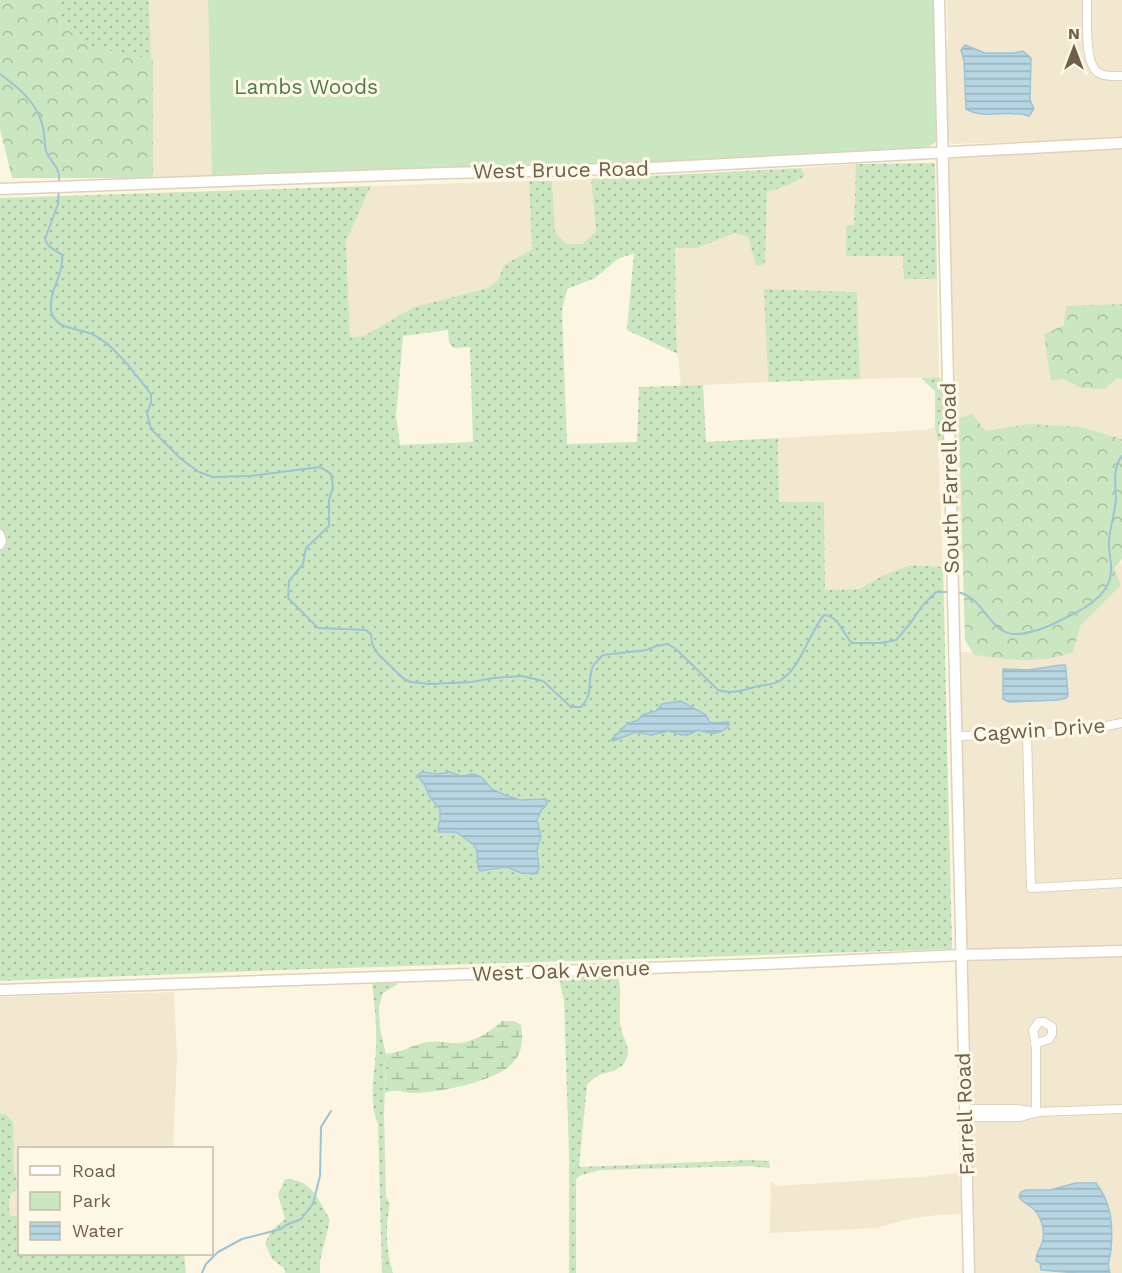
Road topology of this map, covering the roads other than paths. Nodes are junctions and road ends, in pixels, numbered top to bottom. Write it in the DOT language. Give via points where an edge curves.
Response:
graph roads {
  1 [pos="939,0"];
  2 [pos="1087,0"];
  3 [pos="1122,76"];
  4 [pos="1122,143"];
  5 [pos="943,152"];
  6 [pos="0,189"];
  7 [pos="0,534"];
  8 [pos="0,545"];
  9 [pos="1122,723"];
  10 [pos="1027,735"];
  11 [pos="956,736"];
  12 [pos="1122,883"];
  13 [pos="1122,951"];
  14 [pos="961,955"];
  15 [pos="0,990"];
  16 [pos="1035,1044"];
  17 [pos="1122,1109"];
  18 [pos="1036,1112"];
  19 [pos="965,1113"];
  20 [pos="969,1273"];
  1 -- 5 [label="street, South Farrell Road"];
  2 -- 3 [label="street" via="1091,65 1103,75"];
  4 -- 5 [label="street, West Bruce Road"];
  5 -- 6 [label="street, West Bruce Road" via="651,168"];
  5 -- 11 [label="street, South Farrell Road"];
  7 -- 8 [label="street"];
  9 -- 10 [label="street, Cagwin Drive"];
  10 -- 11 [label="street, Cagwin Drive"];
  10 -- 12 [label="street" via="1031,888"];
  11 -- 14 [label="street, South Farrell Road"];
  13 -- 14 [label="street, West Oak Avenue"];
  14 -- 15 [label="street, West Oak Avenue"];
  14 -- 19 [label="street, Farrell Road"];
  16 -- 18 [label="street"];
  17 -- 18 [label="street"];
  18 -- 19 [label="street" via="1020,1117"];
  19 -- 20 [label="street, Farrell Road"];
}
